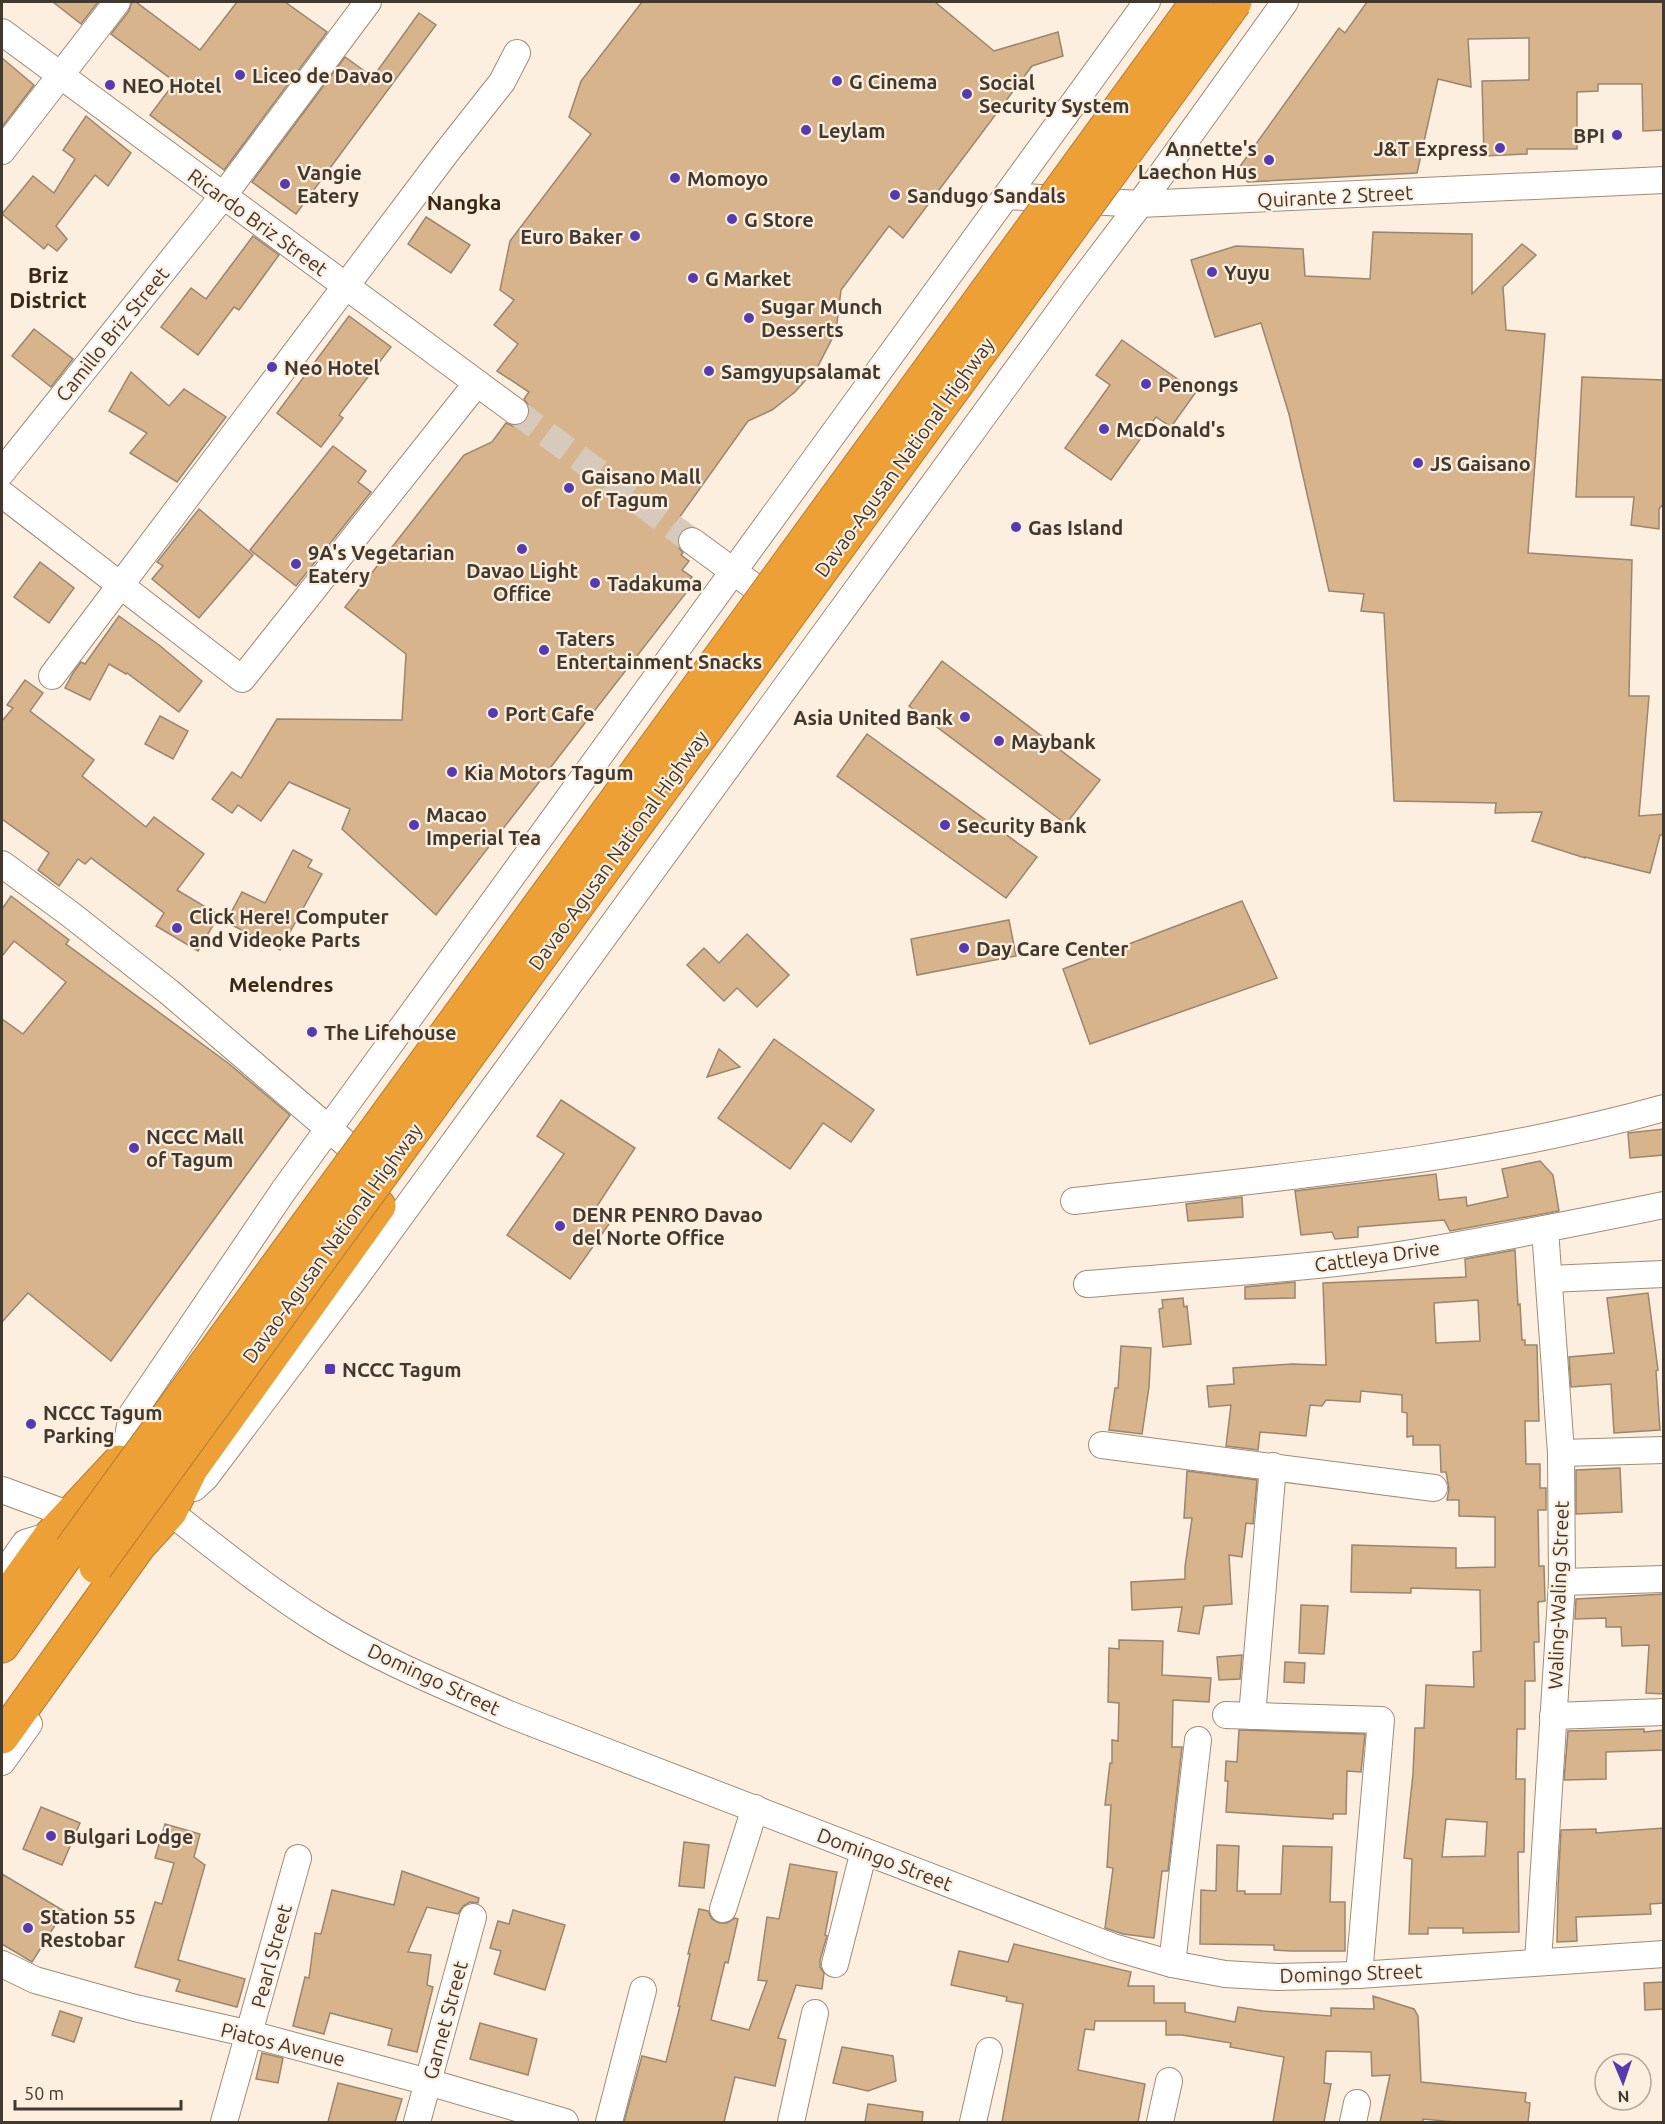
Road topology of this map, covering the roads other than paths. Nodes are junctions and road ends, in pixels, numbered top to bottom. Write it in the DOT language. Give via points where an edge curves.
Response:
graph roads {
  1 [pos="117,2"];
  2 [pos="368,2"];
  3 [pos="1147,2"];
  4 [pos="1197,2"];
  5 [pos="1235,2"];
  6 [pos="1285,2"];
  7 [pos="2,32"];
  8 [pos="517,53"];
  9 [pos="58,76"];
  10 [pos="2,151"];
  11 [pos="1664,180"];
  12 [pos="223,196"];
  13 [pos="1006,196"];
  14 [pos="1140,204"];
  15 [pos="346,287"];
  16 [pos="477,383"];
  17 [pos="515,411"];
  18 [pos="2,472"];
  19 [pos="2,494"];
  20 [pos="692,541"];
  21 [pos="745,579"];
  22 [pos="120,584"];
  23 [pos="52,676"];
  24 [pos="592,814"];
  25 [pos="2,864"];
  26 [pos="552,868"];
  27 [pos="597,900"];
  28 [pos="1664,1108"];
  29 [pos="339,1138"];
  30 [pos="1074,1201"];
  31 [pos="1664,1205"];
  32 [pos="1545,1229"];
  33 [pos="344,1274"];
  34 [pos="1664,1274"];
  35 [pos="1549,1279"];
  36 [pos="1086,1284"];
  37 [pos="1102,1445"];
  38 [pos="1664,1450"];
  39 [pos="1561,1454"];
  40 [pos="125,1455"];
  41 [pos="1273,1466"];
  42 [pos="1434,1488"];
  43 [pos="2,1490"];
  44 [pos="93,1492"];
  45 [pos="170,1512"];
  46 [pos="72,1542"];
  47 [pos="2,1576"];
  48 [pos="1664,1579"];
  49 [pos="1562,1582"];
  50 [pos="2,1604"];
  51 [pos="2,1646"];
  52 [pos="2,1698"];
  53 [pos="1664,1712"];
  54 [pos="1226,1715"];
  55 [pos="1252,1716"];
  56 [pos="1553,1716"];
  57 [pos="2,1737"];
  58 [pos="1198,1740"];
  59 [pos="2,1762"];
  60 [pos="755,1808"];
  61 [pos="864,1851"];
  62 [pos="298,1858"];
  63 [pos="723,1909"];
  64 [pos="473,1917"];
  65 [pos="1664,1954"];
  66 [pos="1538,1962"];
  67 [pos="2,1964"];
  68 [pos="836,1964"];
  69 [pos="1172,1964"];
  70 [pos="1359,1975"];
  71 [pos="643,1990"];
  72 [pos="815,2013"];
  73 [pos="250,2034"];
  74 [pos="989,2051"];
  75 [pos="1169,2081"];
  76 [pos="428,2082"];
  77 [pos="224,2122"];
  78 [pos="417,2122"];
  79 [pos="565,2122"];
  80 [pos="609,2122"];
  81 [pos="791,2122"];
  82 [pos="973,2122"];
  83 [pos="1160,2122"];
  1 -- 9 [label="street"];
  2 -- 12 [label="street, Camillo Briz Street"];
  3 -- 13 [label="street"];
  4 -- 46 [label="highway, Davao-Agusan National Highway, bridge"];
  5 -- 46 [label="highway, Davao-Agusan National Highway, bridge"];
  6 -- 14 [label="street"];
  7 -- 9 [label="street, Ricardo Briz Street"];
  8 -- 15 [label="street" via="502,82"];
  9 -- 10 [label="street"];
  9 -- 12 [label="street, Ricardo Briz Street"];
  11 -- 14 [label="street, Quirante 2 Street"];
  12 -- 15 [label="street, Ricardo Briz Street"];
  12 -- 18 [label="street, Camillo Briz Street"];
  13 -- 14 [label="street, Quirante 2 Street"];
  13 -- 21 [label="street"];
  14 -- 33 [label="street"];
  15 -- 16 [label="street, Ricardo Briz Street"];
  15 -- 22 [label="street"];
  16 -- 17 [label="street, Ricardo Briz Street"];
  16 -- 22 [label="street" via="242,679"];
  19 -- 22 [label="street"];
  20 -- 21 [label="street"];
  21 -- 24 [label="highway, Davao-Agusan National Highway"];
  21 -- 29 [label="street"];
  22 -- 23 [label="street"];
  24 -- 26 [label="highway, Davao-Agusan National Highway"];
  24 -- 27 [label="highway, Davao-Agusan National Highway" via="610,837 636,846"];
  25 -- 29 [label="street" via="169,992"];
  26 -- 27 [label="highway" via="580,878"];
  26 -- 29 [label="highway, Davao-Agusan National Highway"];
  27 -- 33 [label="highway, Davao-Agusan National Highway"];
  28 -- 30 [label="street" via="1597,1126 1392,1164"];
  29 -- 40 [label="highway, Davao-Agusan National Highway"];
  31 -- 32 [label="street, Cattleya Drive"];
  32 -- 35 [label="street, Waling-Waling Street"];
  32 -- 36 [label="street, Cattleya Drive" via="1400,1255 1304,1267"];
  33 -- 45 [label="highway, Davao-Agusan National Highway" via="191,1469"];
  34 -- 35 [label="street"];
  35 -- 39 [label="street, Waling-Waling Street"];
  37 -- 41 [label="street"];
  38 -- 39 [label="street"];
  39 -- 49 [label="street, Waling-Waling Street"];
  40 -- 44 [label="highway, Davao-Agusan National Highway"];
  40 -- 45 [label="highway" via="136,1479"];
  41 -- 42 [label="street"];
  41 -- 55 [label="street"];
  43 -- 46 [label="street"];
  44 -- 45 [label="highway" via="111,1488 127,1491"];
  44 -- 46 [label="highway, Davao-Agusan National Highway"];
  45 -- 57 [label="highway, Davao-Agusan National Highway" via="139,1546"];
  45 -- 59 [label="street" via="149,1554"];
  45 -- 60 [label="street, Domingo Street" via="287,1601 381,1656 511,1715"];
  46 -- 47 [label="street" via="25,1543"];
  46 -- 50 [label="highway, Davao-Agusan National Highway"];
  46 -- 51 [label="highway, Davao-Agusan National Highway"];
  46 -- 52 [label="highway, Davao-Agusan National Highway"];
  48 -- 49 [label="street"];
  49 -- 56 [label="street, Waling-Waling Street"];
  53 -- 56 [label="street"];
  54 -- 55 [label="street"];
  55 -- 70 [label="street" via="1381,1720"];
  56 -- 66 [label="street, Waling-Waling Street"];
  58 -- 69 [label="street"];
  60 -- 61 [label="street, Domingo Street"];
  60 -- 63 [label="street"];
  61 -- 68 [label="street"];
  61 -- 69 [label="street, Domingo Street" via="1113,1947"];
  62 -- 73 [label="street, Pearl Street"];
  64 -- 76 [label="street, Garnet Street"];
  65 -- 66 [label="street, Domingo Street"];
  66 -- 70 [label="street, Domingo Street"];
  67 -- 73 [label="street, Piatos Avenue" via="35,1980"];
  69 -- 70 [label="street, Domingo Street" via="1235,1975"];
  71 -- 80 [label="street"];
  72 -- 81 [label="street"];
  73 -- 76 [label="street, Piatos Avenue"];
  73 -- 77 [label="street, Pearl Street"];
  74 -- 82 [label="street"];
  75 -- 83 [label="street"];
  76 -- 78 [label="street, Garnet Street"];
  76 -- 79 [label="street, Piatos Avenue"];
}
